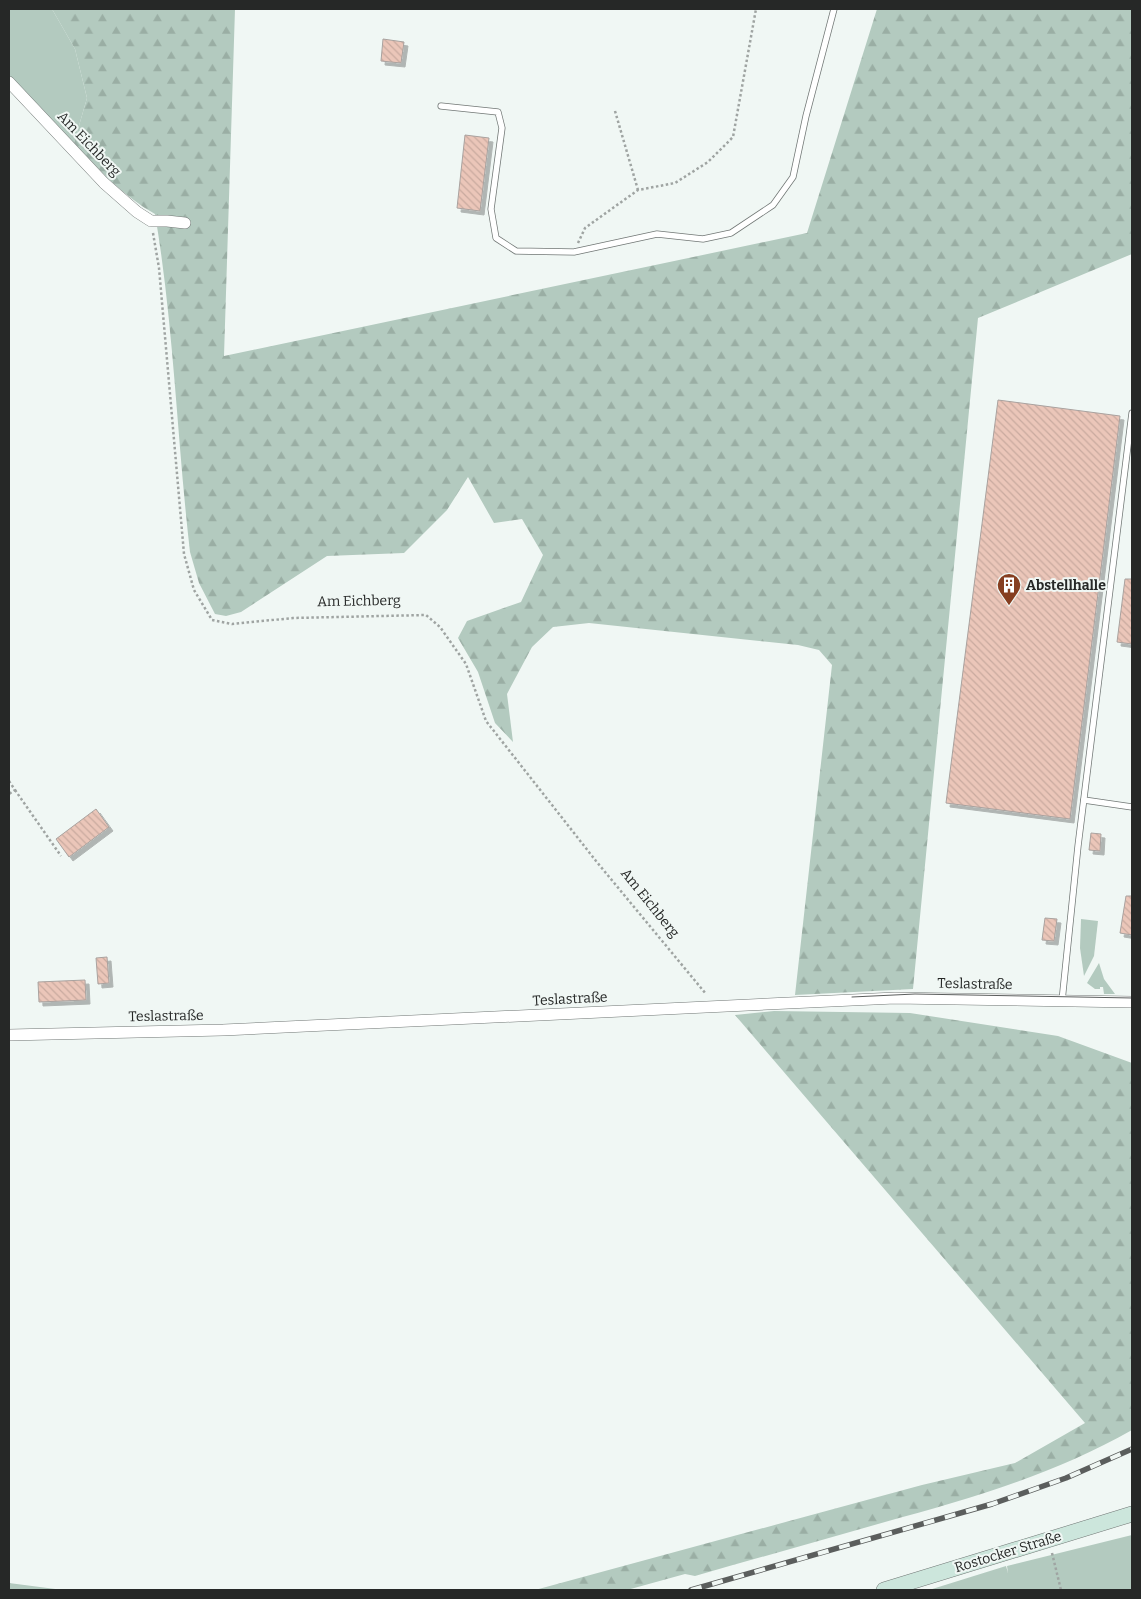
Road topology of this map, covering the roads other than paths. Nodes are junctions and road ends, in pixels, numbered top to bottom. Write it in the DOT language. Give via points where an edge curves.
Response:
graph roads {
  1 [pos="834,9"];
  2 [pos="9,82"];
  3 [pos="441,106"];
  4 [pos="185,223"];
  5 [pos="1132,413"];
  6 [pos="1084,800"];
  7 [pos="1132,807"];
  8 [pos="1062,1001"];
  9 [pos="1132,1002"];
  10 [pos="9,1035"];
  11 [pos="1132,1514"];
  12 [pos="884,1590"];
  1 -- 3 [label="lane" via="793,177 773,205 731,233 703,239 657,234 574,252 516,251 496,238 491,209 502,128 498,112"];
  2 -- 4 [label="street, Am Eichberg" via="104,183 137,212 151,221"];
  5 -- 6 [label="lane"];
  6 -- 7 [label="lane"];
  6 -- 8 [label="lane"];
  8 -- 9 [label="street, Teslastraße"];
  8 -- 10 [label="street, Teslastraße" via="895,998 233,1029"];
  11 -- 12 [label="main road, Rostocker Straße"];
}
